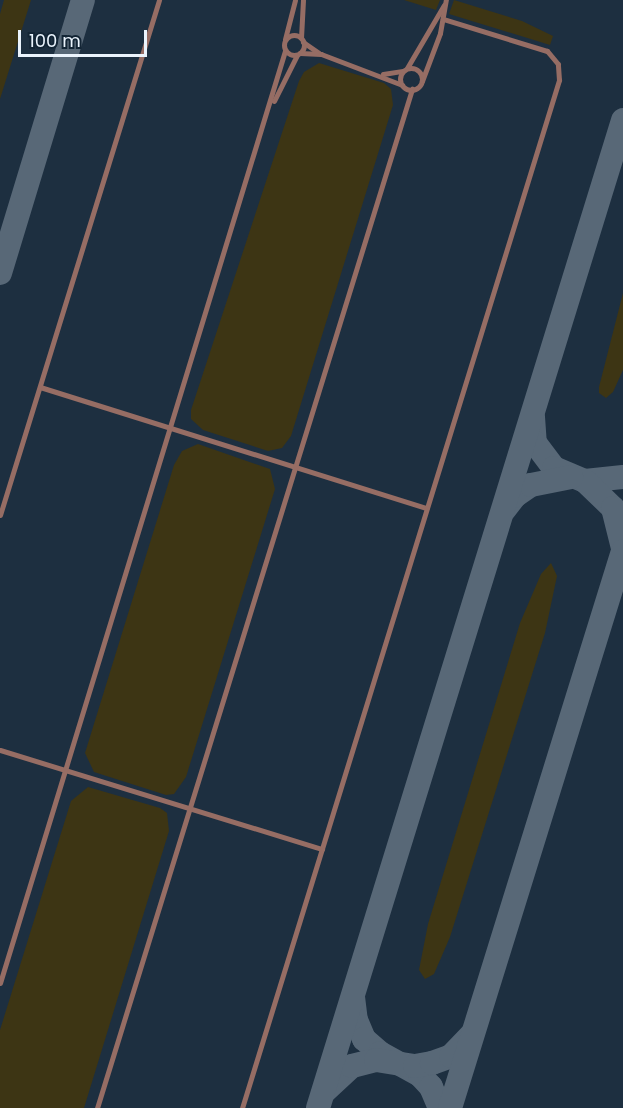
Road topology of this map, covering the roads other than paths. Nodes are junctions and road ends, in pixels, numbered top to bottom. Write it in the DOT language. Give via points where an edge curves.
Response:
graph roads {
  1 [pos="159,0"];
  2 [pos="295,0"];
  3 [pos="303,0"];
  4 [pos="446,0"];
  5 [pos="443,19"];
  6 [pos="285,39"];
  7 [pos="302,40"];
  8 [pos="285,51"];
  9 [pos="299,54"];
  10 [pos="321,54"];
  11 [pos="405,70"];
  12 [pos="381,74"];
  13 [pos="422,81"];
  14 [pos="402,85"];
  15 [pos="412,89"];
  16 [pos="268,114"];
  17 [pos="40,387"];
  18 [pos="172,428"];
  19 [pos="295,466"];
  20 [pos="427,508"];
  21 [pos="0,515"];
  22 [pos="0,750"];
  23 [pos="66,770"];
  24 [pos="189,808"];
  25 [pos="322,849"];
  26 [pos="0,983"];
  27 [pos="97,1108"];
  28 [pos="242,1108"];
  1 -- 17 [label="lane"];
  2 -- 6 [label="lane"];
  3 -- 7 [label="lane"];
  4 -- 5 [label="lane"];
  4 -- 11 [label="lane"];
  5 -- 13 [label="lane"];
  5 -- 20 [label="lane" via="547,51 555,59 560,74"];
  6 -- 7 [label="lane" via="291,35"];
  6 -- 8 [label="lane"];
  7 -- 9 [label="lane"];
  7 -- 10 [label="lane"];
  8 -- 9 [label="lane"];
  8 -- 16 [label="lane"];
  9 -- 10 [label="lane"];
  9 -- 16 [label="lane"];
  10 -- 12 [label="lane"];
  11 -- 12 [label="lane"];
  11 -- 13 [label="lane" via="418,70"];
  11 -- 14 [label="lane"];
  12 -- 14 [label="lane"];
  13 -- 15 [label="lane"];
  14 -- 15 [label="lane"];
  15 -- 19 [label="lane"];
  16 -- 18 [label="lane"];
  17 -- 18 [label="lane"];
  17 -- 21 [label="lane"];
  18 -- 19 [label="lane"];
  18 -- 23 [label="lane"];
  19 -- 20 [label="lane"];
  19 -- 24 [label="lane"];
  20 -- 25 [label="lane"];
  22 -- 23 [label="lane"];
  23 -- 24 [label="lane"];
  23 -- 26 [label="lane"];
  24 -- 25 [label="lane"];
  24 -- 27 [label="lane"];
  25 -- 28 [label="lane"];
}
